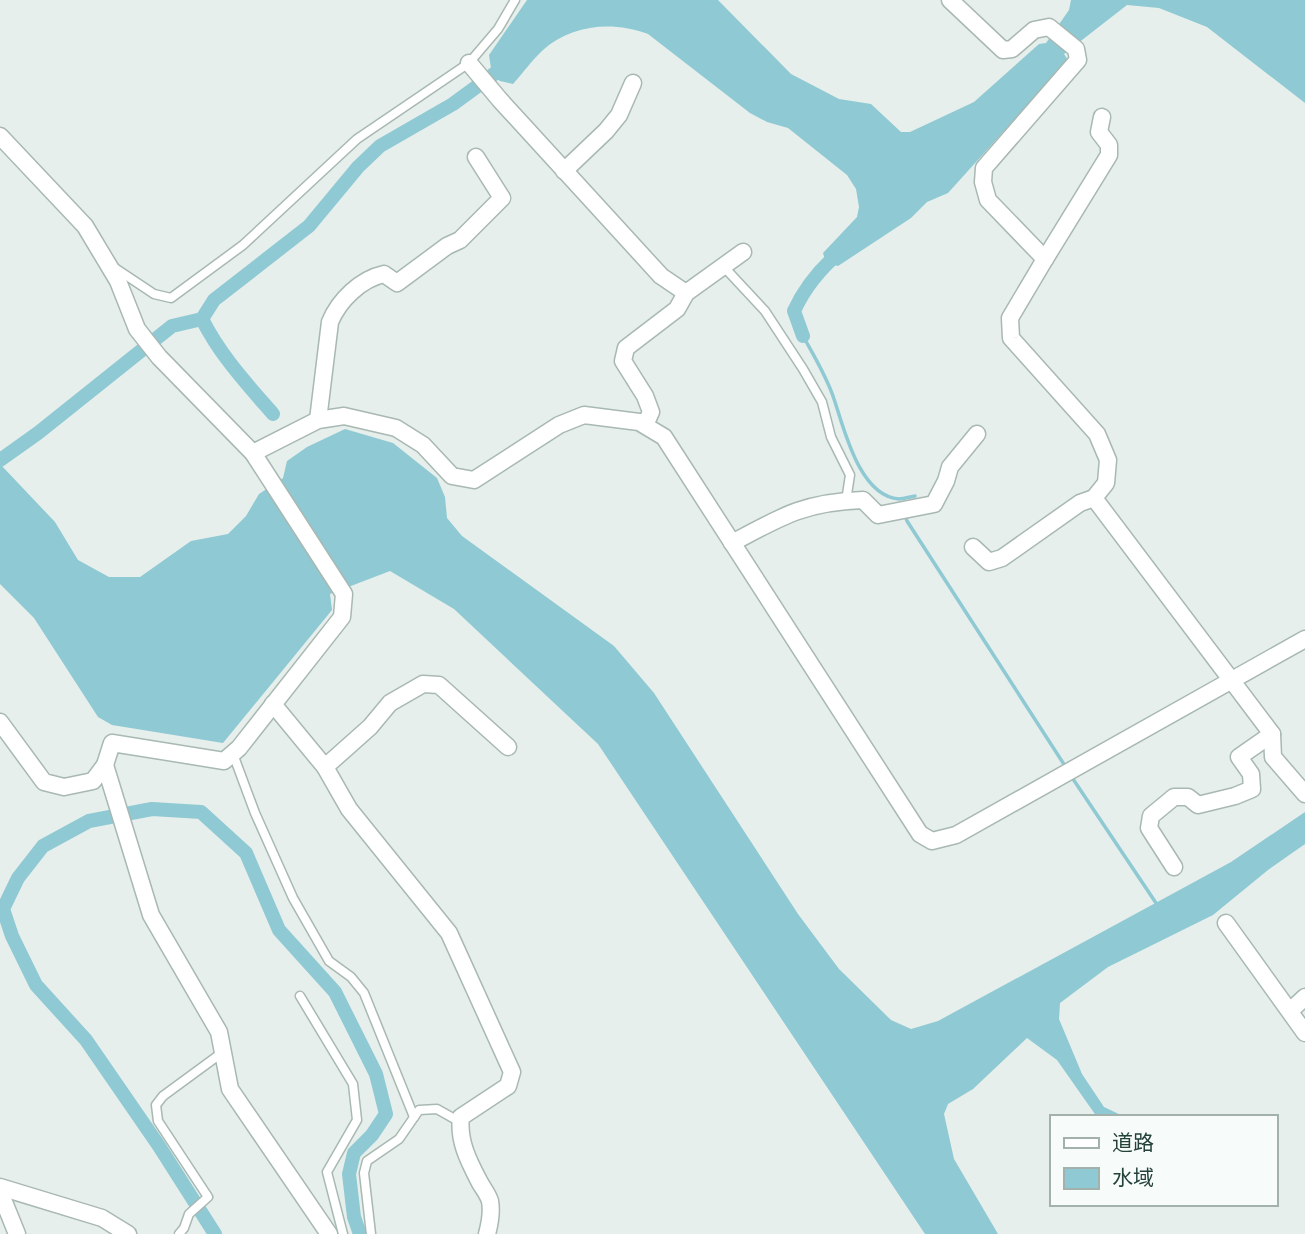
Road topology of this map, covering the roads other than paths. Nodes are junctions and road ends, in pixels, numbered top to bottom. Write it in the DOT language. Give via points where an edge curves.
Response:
graph roads {
  1 [pos="515,0"];
  2 [pos="950,0"];
  3 [pos="470,63"];
  4 [pos="633,83"];
  5 [pos="1102,117"];
  6 [pos="0,136"];
  7 [pos="476,157"];
  8 [pos="564,171"];
  9 [pos="743,252"];
  10 [pos="1045,259"];
  11 [pos="107,262"];
  12 [pos="724,267"];
  13 [pos="686,293"];
  14 [pos="318,420"];
  15 [pos="645,425"];
  16 [pos="976,434"];
  17 [pos="253,453"];
  18 [pos="1094,498"];
  19 [pos="846,501"];
  20 [pos="732,543"];
  21 [pos="973,547"];
  22 [pos="1305,639"];
  23 [pos="1231,680"];
  24 [pos="273,704"];
  25 [pos="0,722"];
  26 [pos="1272,734"];
  27 [pos="508,747"];
  28 [pos="233,753"];
  29 [pos="105,765"];
  30 [pos="325,767"];
  31 [pos="1305,794"];
  32 [pos="1174,867"];
  33 [pos="1226,923"];
  34 [pos="300,996"];
  35 [pos="1305,997"];
  36 [pos="1290,1011"];
  37 [pos="1305,1033"];
  38 [pos="223,1052"];
  39 [pos="414,1117"];
  40 [pos="460,1122"];
  41 [pos="0,1190"];
  42 [pos="17,1234"];
  43 [pos="128,1234"];
  44 [pos="179,1234"];
  45 [pos="329,1234"];
  46 [pos="343,1234"];
  47 [pos="371,1234"];
  48 [pos="486,1234"];
  1 -- 3 [label="lane"];
  2 -- 10 [label="street" via="1003,50 1012,49 1034,30 1049,27 1076,49 1079,60 984,168 988,200"];
  3 -- 8 [label="street"];
  3 -- 11 [label="lane" via="357,139 243,245 171,298 154,294"];
  4 -- 8 [label="street" via="619,115"];
  5 -- 10 [label="street" via="1099,132 1110,145 1109,155"];
  6 -- 11 [label="street" via="85,226"];
  7 -- 14 [label="street" via="502,198 460,240 397,283 384,274 369,278 336,308 330,322"];
  8 -- 13 [label="street" via="661,276"];
  9 -- 12 [label="street"];
  10 -- 18 [label="street" via="1010,318 1011,338 1097,433 1108,460 1105,483"];
  11 -- 17 [label="street" via="137,328 159,357"];
  12 -- 13 [label="street"];
  12 -- 19 [label="lane" via="765,311 822,402 831,437 850,475"];
  13 -- 15 [label="street" via="677,309 626,348 624,362 651,412"];
  14 -- 15 [label="street" via="344,416 396,428 423,444 452,475 474,480 559,425 584,415"];
  14 -- 17 [label="street"];
  15 -- 20 [label="street" via="664,437"];
  16 -- 19 [label="street" via="950,467 934,504 878,515 863,500"];
  17 -- 24 [label="street" via="344,594 342,618"];
  18 -- 21 [label="street" via="1002,558 989,562"];
  18 -- 23 [label="street"];
  19 -- 20 [label="street" via="789,513"];
  20 -- 23 [label="street" via="920,835 932,841 956,835"];
  22 -- 23 [label="street"];
  23 -- 26 [label="street"];
  24 -- 28 [label="street"];
  24 -- 30 [label="street"];
  25 -- 29 [label="street" via="44,782 64,787 93,781"];
  26 -- 31 [label="street" via="1273,757"];
  26 -- 32 [label="street" via="1239,757 1251,774 1252,789 1198,805 1188,797 1174,797 1151,816 1149,828"];
  27 -- 30 [label="street" via="439,685 423,684 390,704"];
  28 -- 29 [label="street" via="224,761 112,743"];
  28 -- 39 [label="lane" via="293,898 330,961 364,993"];
  29 -- 38 [label="street" via="151,915 219,1032"];
  30 -- 40 [label="street" via="349,809 449,933 512,1072 508,1086"];
  33 -- 36 [label="street"];
  34 -- 46 [label="lane" via="353,1084 357,1120 327,1172"];
  35 -- 36 [label="street"];
  36 -- 37 [label="street"];
  38 -- 44 [label="lane" via="156,1105 158,1121 208,1197 189,1214"];
  38 -- 45 [label="street" via="230,1089"];
  39 -- 40 [label="lane" via="419,1110 437,1109"];
  39 -- 47 [label="lane" via="399,1139 367,1161 364,1173"];
  40 -- 48 [label="street" via="468,1160 490,1200"];
  41 -- 42 [label="street"];
  41 -- 43 [label="street" via="102,1218"];
}
